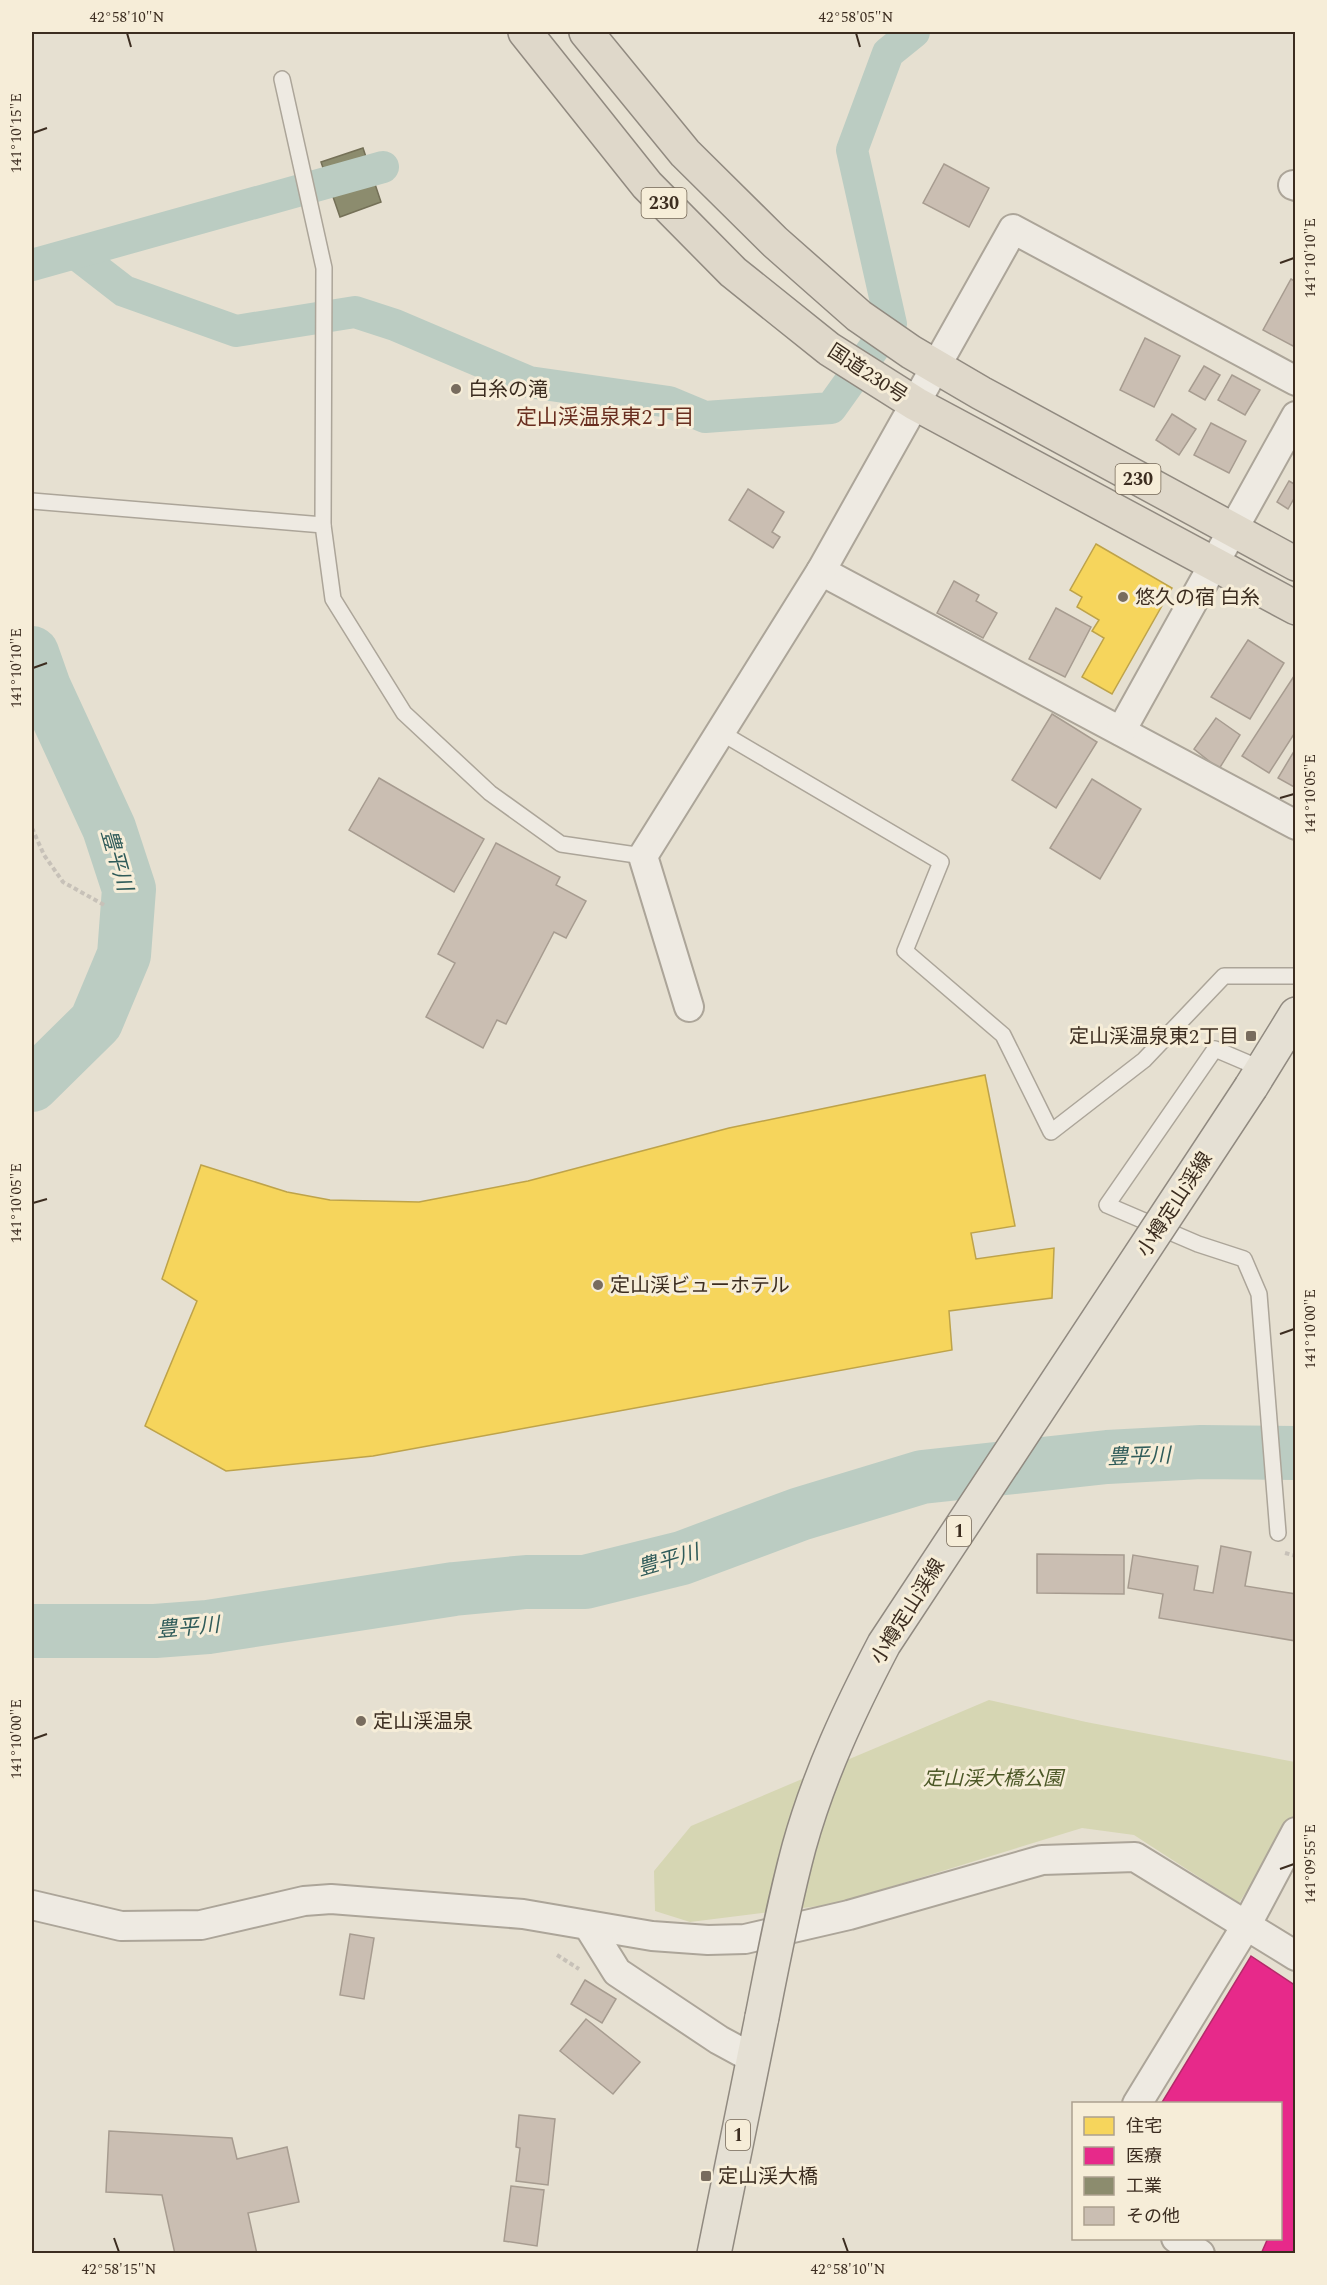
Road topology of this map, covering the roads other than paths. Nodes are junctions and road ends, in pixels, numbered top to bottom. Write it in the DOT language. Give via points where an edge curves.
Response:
graph roads {
  1 [pos="525,32"];
  2 [pos="586,32"];
  3 [pos="282,79"];
  4 [pos="924,359"];
  5 [pos="1296,381"];
  6 [pos="916,404"];
  7 [pos="1296,416"];
  8 [pos="32,501"];
  9 [pos="323,525"];
  10 [pos="1233,531"];
  11 [pos="1296,564"];
  12 [pos="1214,565"];
  13 [pos="821,571"];
  14 [pos="1296,608"];
  15 [pos="1121,731"];
  16 [pos="720,732"];
  17 [pos="1296,825"];
  18 [pos="643,856"];
  19 [pos="1296,976"];
  20 [pos="689,1006"];
  21 [pos="1296,1014"];
  22 [pos="1256,1078"];
  23 [pos="1278,1533"];
  24 [pos="1296,1832"];
  25 [pos="32,1905"];
  26 [pos="1246,1926"];
  27 [pos="589,1927"];
  28 [pos="1296,1956"];
  29 [pos="754,2059"];
  30 [pos="1138,2102"];
  31 [pos="1179,2240"];
  32 [pos="714,2253"];
  33 [pos="1200,2253"];
  1 -- 6 [label="highway, 国道230号 / 230" via="647,185 733,272 829,349"];
  2 -- 4 [label="highway, 230" via="685,153 775,242 859,316"];
  3 -- 9 [label="lane" via="324,268"];
  4 -- 5 [label="street" via="1013,229"];
  4 -- 6 [label="street"];
  4 -- 10 [label="highway, 230"];
  6 -- 12 [label="highway, 国道230号 / 230"];
  6 -- 13 [label="street"];
  7 -- 10 [label="street"];
  8 -- 9 [label="lane"];
  9 -- 18 [label="lane" via="333,599 404,714 490,793 561,844"];
  10 -- 11 [label="highway, 230"];
  10 -- 12 [label="street"];
  12 -- 14 [label="highway, 国道230号 / 230"];
  12 -- 15 [label="street"];
  13 -- 15 [label="street"];
  13 -- 16 [label="street"];
  15 -- 17 [label="street"];
  16 -- 18 [label="street"];
  16 -- 19 [label="lane" via="941,862 905,951 1002,1035 1051,1132 1144,1060 1224,976"];
  18 -- 20 [label="street"];
  21 -- 22 [label="main road, 小樽定山渓線 / 1"];
  22 -- 23 [label="lane" via="1215,1049 1107,1205 1244,1259 1259,1294"];
  22 -- 29 [label="main road, 小樽定山渓線 / 1, bridge" via="884,1644 858,1693 822,1778 800,1845"];
  24 -- 26 [label="street"];
  25 -- 27 [label="street" via="121,1926 201,1925 304,1901 331,1899 523,1914"];
  26 -- 27 [label="street" via="1135,1857 1042,1860 745,1940 652,1936"];
  26 -- 28 [label="street"];
  26 -- 30 [label="street"];
  27 -- 29 [label="street" via="617,1972"];
  29 -- 32 [label="main road, 小樽定山渓線 / 1"];
  31 -- 33 [label="street"];
}
